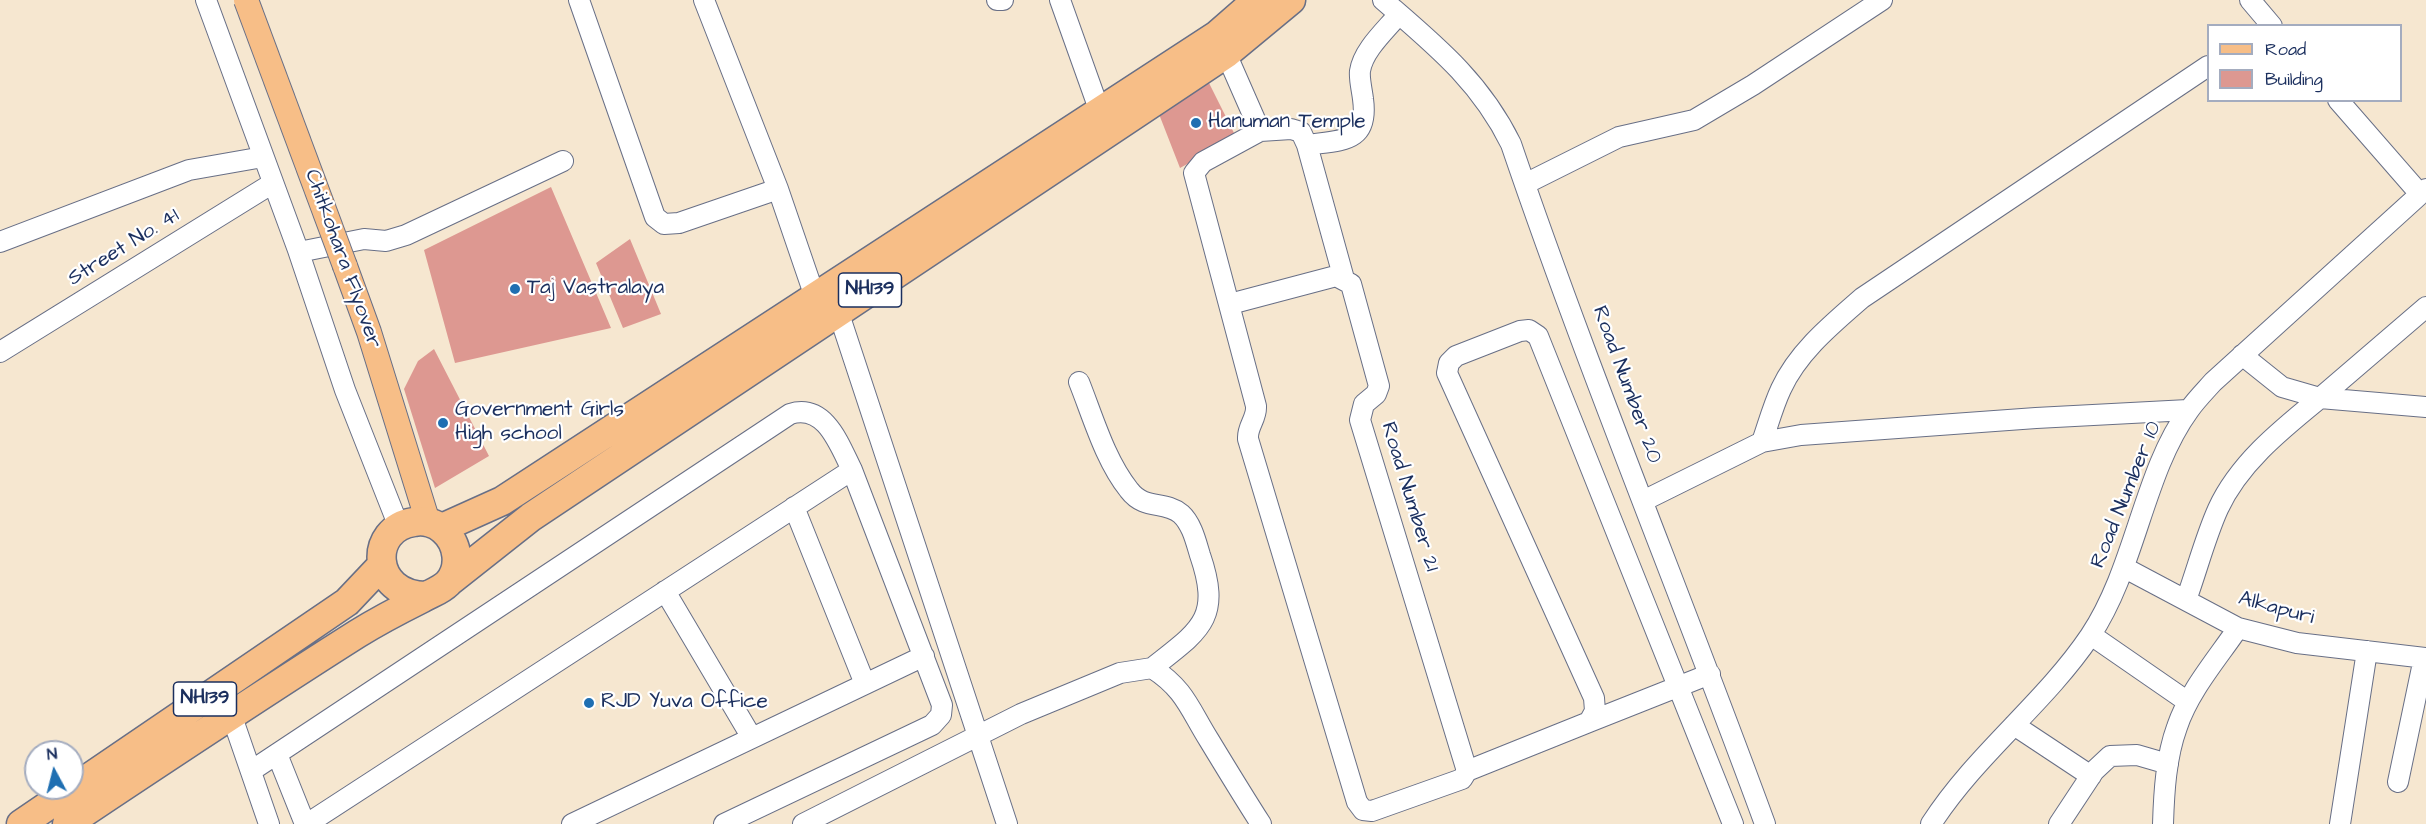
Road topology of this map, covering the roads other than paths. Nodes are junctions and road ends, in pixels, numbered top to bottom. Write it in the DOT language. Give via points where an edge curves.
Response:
graph roads {
  1 [pos="206,0"];
  2 [pos="246,0"];
  3 [pos="579,0"];
  4 [pos="704,0"];
  5 [pos="997,0"];
  6 [pos="1003,0"];
  7 [pos="1060,0"];
  8 [pos="1257,0"];
  9 [pos="1291,0"];
  10 [pos="1383,0"];
  11 [pos="1882,0"];
  12 [pos="2250,0"];
  13 [pos="1399,14"];
  14 [pos="2270,24"];
  15 [pos="1222,44"];
  16 [pos="2207,67"];
  17 [pos="2340,102"];
  18 [pos="1100,112"];
  19 [pos="1260,131"];
  20 [pos="1307,145"];
  21 [pos="263,157"];
  22 [pos="563,161"];
  23 [pos="273,183"];
  24 [pos="1525,184"];
  25 [pos="778,189"];
  26 [pos="2423,192"];
  27 [pos="0,242"];
  28 [pos="299,252"];
  29 [pos="1344,279"];
  30 [pos="828,299"];
  31 [pos="1230,304"];
  32 [pos="2426,307"];
  33 [pos="0,352"];
  34 [pos="2242,355"];
  35 [pos="1079,382"];
  36 [pos="2320,398"];
  37 [pos="2426,407"];
  38 [pos="2188,410"];
  39 [pos="1762,442"];
  40 [pos="852,470"];
  41 [pos="1643,501"];
  42 [pos="794,507"];
  43 [pos="435,525"];
  44 [pos="399,527"];
  45 [pos="382,565"];
  46 [pos="2125,568"];
  47 [pos="450,581"];
  48 [pos="665,591"];
  49 [pos="426,596"];
  50 [pos="2186,600"];
  51 [pos="2238,628"];
  52 [pos="2091,635"];
  53 [pos="2367,651"];
  54 [pos="924,656"];
  55 [pos="2425,658"];
  56 [pos="1152,668"];
  57 [pos="1710,674"];
  58 [pos="865,684"];
  59 [pos="1678,687"];
  60 [pos="2188,702"];
  61 [pos="231,714"];
  62 [pos="1589,722"];
  63 [pos="2014,725"];
  64 [pos="978,736"];
  65 [pos="752,738"];
  66 [pos="277,754"];
  67 [pos="2168,764"];
  68 [pos="251,771"];
  69 [pos="1464,775"];
  70 [pos="2091,776"];
  71 [pos="2398,782"];
  72 [pos="1374,818"];
  73 [pos="21,824"];
  74 [pos="67,824"];
  75 [pos="269,824"];
  76 [pos="306,824"];
  77 [pos="572,824"];
  78 [pos="724,824"];
  79 [pos="803,824"];
  80 [pos="1007,824"];
  81 [pos="1261,824"];
  82 [pos="1733,824"];
  83 [pos="1765,824"];
  84 [pos="1931,824"];
  85 [pos="2059,824"];
  86 [pos="2163,824"];
  87 [pos="2340,824"];
  1 -- 21 [label="street"];
  2 -- 43 [label="main road, Chitkohara Flyover, bridge" via="369,332 413,473"];
  3 -- 25 [label="street" via="655,217 664,224 679,223"];
  4 -- 25 [label="street"];
  5 -- 6 [label="street"];
  7 -- 18 [label="street"];
  8 -- 15 [label="highway, NH139"];
  9 -- 15 [label="highway, NH139"];
  10 -- 13 [label="street, Road Number 20"];
  11 -- 24 [label="street" via="1694,120 1619,137"];
  12 -- 14 [label="street"];
  13 -- 20 [label="street" via="1363,59 1363,124 1346,139"];
  13 -- 24 [label="street, Road Number 20" via="1476,87 1502,125"];
  15 -- 18 [label="highway, NH139"];
  15 -- 19 [label="street"];
  15 -- 30 [label="highway, NH139"];
  16 -- 39 [label="street" via="1862,298 1797,361 1781,389"];
  17 -- 26 [label="street"];
  18 -- 30 [label="highway, NH139"];
  19 -- 20 [label="street" via="1291,129 1301,132"];
  19 -- 31 [label="street" via="1203,162 1194,173"];
  20 -- 29 [label="street, Road Number 21"];
  21 -- 23 [label="street"];
  21 -- 27 [label="street" via="189,170"];
  22 -- 28 [label="street" via="406,235"];
  23 -- 28 [label="street"];
  23 -- 33 [label="street, Street No. 41"];
  24 -- 41 [label="street, Road Number 20"];
  25 -- 30 [label="street"];
  26 -- 34 [label="street, Road Number 10"];
  28 -- 44 [label="street" via="345,390"];
  29 -- 31 [label="street" via="1336,276"];
  29 -- 69 [label="street, Road Number 21" via="1351,284 1379,386 1364,404 1360,420"];
  30 -- 43 [label="highway, NH139" via="502,501"];
  30 -- 47 [label="highway, NH139"];
  30 -- 64 [label="street"];
  31 -- 72 [label="street" via="1256,406 1248,439 1357,802"];
  32 -- 36 [label="street"];
  34 -- 36 [label="street" via="2282,387"];
  34 -- 38 [label="street, Road Number 10"];
  35 -- 56 [label="street" via="1128,489 1146,504 1174,509 1182,516 1189,524 1207,576 1211,597 1206,617"];
  36 -- 37 [label="street"];
  36 -- 50 [label="street" via="2283,428 2241,474 2219,508"];
  38 -- 39 [label="street" via="1929,425 1801,435"];
  38 -- 46 [label="street, Road Number 10" via="2154,483"];
  39 -- 41 [label="street"];
  40 -- 42 [label="street"];
  40 -- 54 [label="street"];
  40 -- 66 [label="street" via="834,434 819,417 801,411 790,414"];
  41 -- 57 [label="street, Road Number 20"];
  42 -- 48 [label="street"];
  42 -- 58 [label="street"];
  43 -- 44 [label="highway, NH139" via="413,522"];
  43 -- 47 [label="highway" via="452,539 457,553"];
  44 -- 45 [label="highway, NH139" via="386,543"];
  45 -- 49 [label="highway" via="397,590 411,596"];
  45 -- 73 [label="highway, NH139" via="346,602"];
  46 -- 50 [label="street, Alkapuri"];
  46 -- 52 [label="street, Road Number 10"];
  47 -- 49 [label="highway, NH139"];
  48 -- 65 [label="street"];
  48 -- 76 [label="street"];
  49 -- 61 [label="highway, NH139"];
  50 -- 51 [label="street, Alkapuri"];
  51 -- 53 [label="street, Alkapuri" via="2297,643"];
  51 -- 60 [label="street"];
  52 -- 60 [label="street"];
  52 -- 63 [label="street, Road Number 10"];
  53 -- 55 [label="street, Alkapuri"];
  53 -- 87 [label="street"];
  54 -- 58 [label="street"];
  54 -- 78 [label="street" via="942,705 941,715 932,725"];
  55 -- 71 [label="street"];
  56 -- 64 [label="street" via="1120,673"];
  56 -- 81 [label="street" via="1166,676 1190,702"];
  57 -- 59 [label="street"];
  57 -- 83 [label="street, Road Number 20"];
  58 -- 65 [label="street"];
  59 -- 62 [label="street"];
  59 -- 62 [label="street" via="1538,336 1529,330 1509,335 1456,356 1449,363 1448,373 1594,698 1595,711"];
  59 -- 82 [label="street"];
  60 -- 67 [label="street" via="2176,727"];
  61 -- 68 [label="street"];
  61 -- 74 [label="highway, NH139"];
  62 -- 69 [label="street"];
  63 -- 70 [label="street"];
  63 -- 84 [label="street, Road Number 10" via="1974,766"];
  64 -- 79 [label="street"];
  64 -- 80 [label="street"];
  65 -- 77 [label="street"];
  66 -- 68 [label="street"];
  66 -- 76 [label="street"];
  67 -- 70 [label="street" via="2124,754 2110,756"];
  67 -- 86 [label="street"];
  68 -- 75 [label="street"];
  69 -- 72 [label="street"];
  70 -- 85 [label="street"];
}
